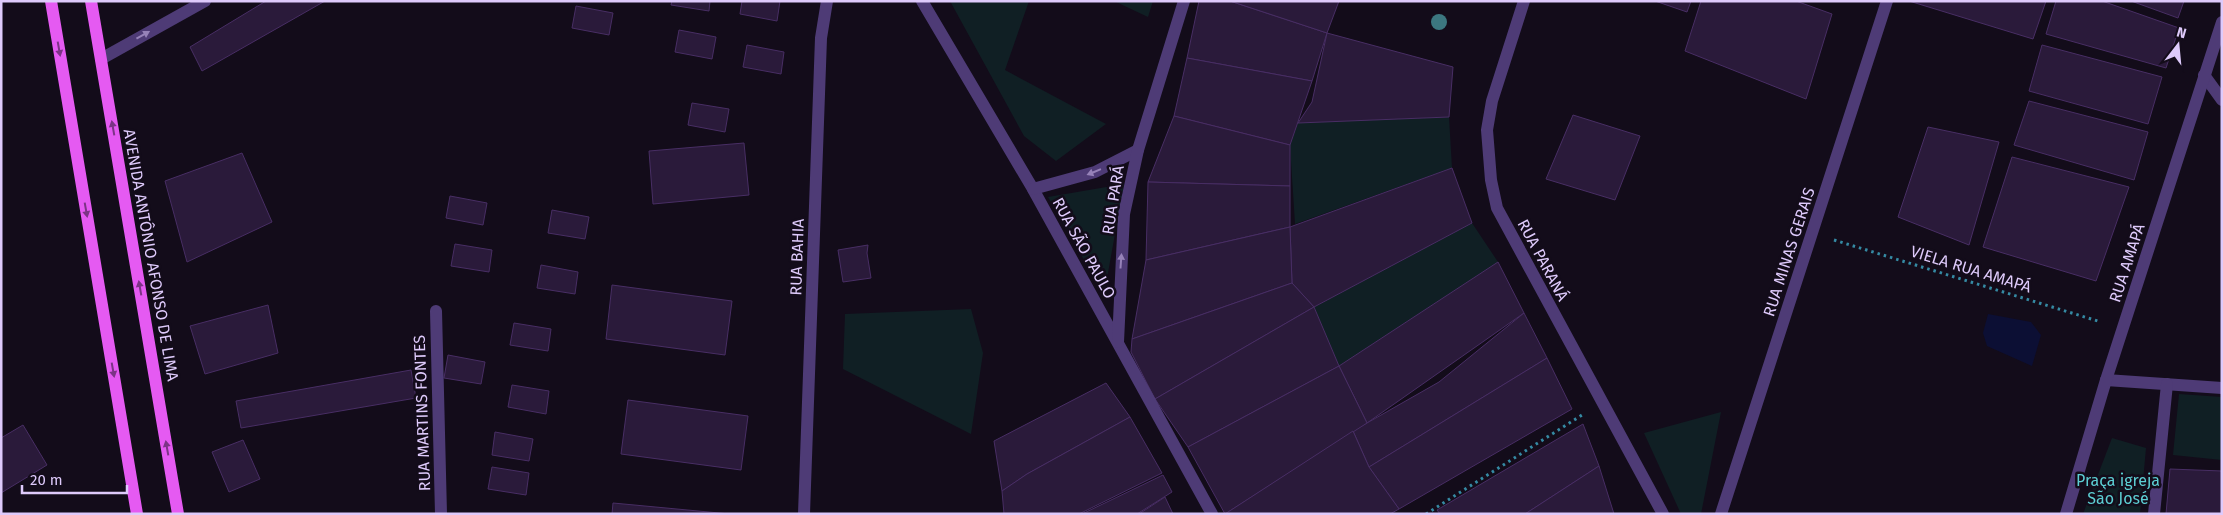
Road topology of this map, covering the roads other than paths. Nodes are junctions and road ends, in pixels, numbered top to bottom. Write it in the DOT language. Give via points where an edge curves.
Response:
graph roads {
  1 [pos="50,1"];
  2 [pos="205,1"];
  3 [pos="827,1"];
  4 [pos="922,1"];
  5 [pos="1184,1"];
  6 [pos="1524,1"];
  7 [pos="1887,1"];
  8 [pos="94,2"];
  9 [pos="2222,22"];
  10 [pos="101,59"];
  11 [pos="2204,75"];
  12 [pos="2222,100"];
  13 [pos="1138,150"];
  14 [pos="1033,189"];
  15 [pos="436,311"];
  16 [pos="1118,345"];
  17 [pos="2106,380"];
  18 [pos="2167,384"];
  19 [pos="2222,388"];
  20 [pos="137,514"];
  21 [pos="178,514"];
  22 [pos="441,514"];
  23 [pos="804,514"];
  24 [pos="1212,514"];
  25 [pos="1663,514"];
  26 [pos="1721,514"];
  27 [pos="2066,514"];
  28 [pos="2154,514"];
  1 -- 20 [label="main road, one-way"];
  10 -- 2 [label="street, one-way"];
  3 -- 23 [label="street, RUA BAHIA" via="820,38"];
  4 -- 14 [label="street, RUA SÃO PAULO"];
  5 -- 13 [label="street, RUA PARÁ"];
  6 -- 25 [label="street, RUA PARANÁ" via="1492,101 1487,130 1496,208"];
  7 -- 26 [label="street, RUA MINAS GERAIS"];
  8 -- 10 [label="main road, AVENIDA ANTÔNIO AFONSO DE LIMA"];
  9 -- 11 [label="street, RUA AMAPÁ"];
  21 -- 10 [label="main road, AVENIDA ANTÔNIO AFONSO DE LIMA, one-way"];
  11 -- 12 [label="street"];
  11 -- 17 [label="street, RUA AMAPÁ"];
  13 -- 14 [label="street, RUA PARÁ, one-way" via="1095,172"];
  16 -- 13 [label="street, RUA PARÁ, one-way" via="1124,214"];
  14 -- 16 [label="street, RUA SÃO PAULO"];
  15 -- 22 [label="street, RUA MARTINS FONTES"];
  16 -- 24 [label="street, RUA SÃO PAULO"];
  17 -- 18 [label="street"];
  17 -- 27 [label="street, RUA AMAPÁ"];
  18 -- 19 [label="street"];
  18 -- 28 [label="street"];
}
